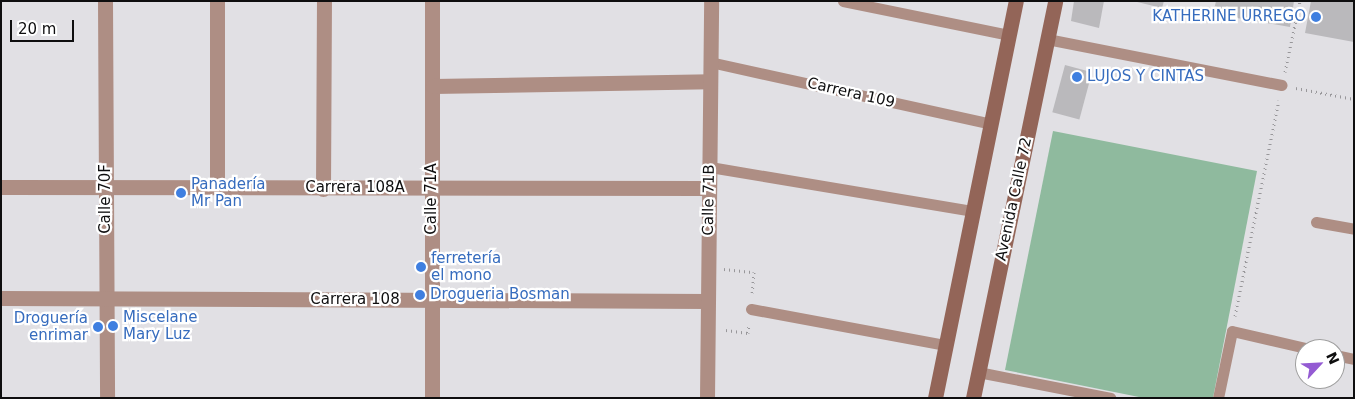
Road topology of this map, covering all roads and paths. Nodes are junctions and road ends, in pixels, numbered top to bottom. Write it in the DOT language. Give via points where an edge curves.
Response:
graph roads {
  1 [pos="105,1"];
  2 [pos="217,1"];
  3 [pos="324,1"];
  4 [pos="432,1"];
  5 [pos="711,1"];
  6 [pos="843,1"];
  7 [pos="1016,1"];
  8 [pos="1055,1"];
  9 [pos="1300,1"];
  10 [pos="1009,35"];
  11 [pos="1047,39"];
  12 [pos="710,62"];
  13 [pos="710,81"];
  14 [pos="1282,85"];
  15 [pos="433,86"];
  16 [pos="1354,99"];
  17 [pos="991,124"];
  18 [pos="710,167"];
  19 [pos="106,186"];
  20 [pos="1,187"];
  21 [pos="218,187"];
  22 [pos="432,188"];
  23 [pos="709,188"];
  24 [pos="323,189"];
  25 [pos="974,211"];
  26 [pos="1316,222"];
  27 [pos="1354,229"];
  28 [pos="1,298"];
  29 [pos="106,299"];
  30 [pos="708,300"];
  31 [pos="432,301"];
  32 [pos="751,309"];
  33 [pos="1232,331"];
  34 [pos="946,345"];
  35 [pos="1295,346"];
  36 [pos="978,372"];
  37 [pos="106,398"];
  38 [pos="432,398"];
  39 [pos="707,398"];
  40 [pos="936,398"];
  41 [pos="973,398"];
  42 [pos="1110,398"];
  43 [pos="1218,398"];
  1 -- 19 [label="street, Calle 70F"];
  2 -- 21 [label="street"];
  3 -- 24 [label="street"];
  4 -- 15 [label="street, Calle 71A"];
  5 -- 12 [label="street, Calle 71B"];
  6 -- 10 [label="lane"];
  7 -- 10 [label="main road"];
  8 -- 11 [label="main road, Avenida Calle 72"];
  9 -- 14 [label="path"];
  10 -- 17 [label="main road"];
  11 -- 14 [label="lane"];
  11 -- 36 [label="main road, Avenida Calle 72"];
  12 -- 13 [label="street, Calle 71B"];
  12 -- 17 [label="lane, Carrera 109"];
  13 -- 15 [label="street"];
  13 -- 18 [label="street, Calle 71B"];
  14 -- 16 [label="path"];
  14 -- 33 [label="path"];
  15 -- 22 [label="street, Calle 71A"];
  17 -- 25 [label="main road"];
  18 -- 23 [label="street, Calle 71B"];
  18 -- 25 [label="lane"];
  19 -- 20 [label="street, Carrera 108A"];
  19 -- 21 [label="street, Carrera 108A"];
  19 -- 29 [label="street, Calle 70F"];
  21 -- 24 [label="street, Carrera 108A"];
  22 -- 23 [label="street, Carrera 108A"];
  22 -- 24 [label="street, Carrera 108A"];
  22 -- 31 [label="street, Calle 71A"];
  23 -- 30 [label="street, Calle 71B"];
  25 -- 34 [label="main road"];
  26 -- 27 [label="lane"];
  28 -- 29 [label="street, Carrera 108"];
  29 -- 31 [label="street, Carrera 108"];
  29 -- 37 [label="street, Calle 70F"];
  30 -- 31 [label="street, Carrera 108"];
  30 -- 39 [label="street, Calle 71B"];
  31 -- 38 [label="street, Calle 71A"];
  32 -- 34 [label="lane"];
  33 -- 35 [label="lane"];
  33 -- 43 [label="lane"];
  34 -- 40 [label="main road"];
  36 -- 41 [label="main road, Avenida Calle 72"];
  36 -- 42 [label="lane"];
}
